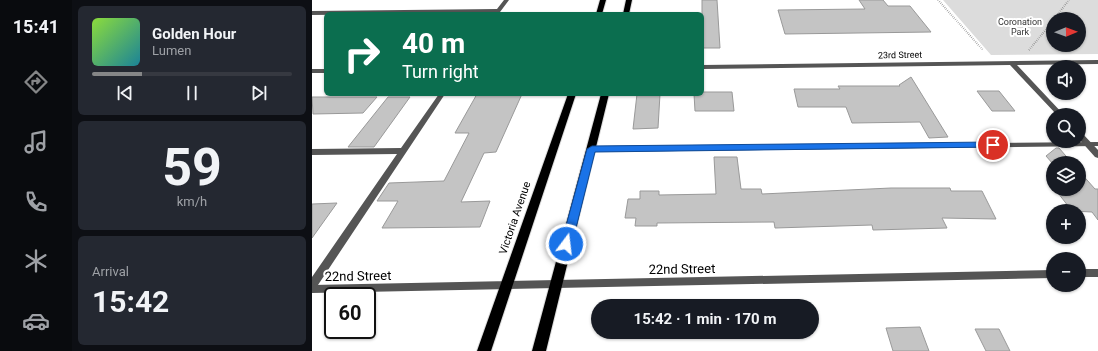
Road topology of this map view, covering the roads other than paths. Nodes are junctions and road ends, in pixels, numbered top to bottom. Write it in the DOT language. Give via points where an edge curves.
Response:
graph roads {
  1 [pos="507,0"];
  2 [pos="604,0"];
  3 [pos="629,0"];
  4 [pos="498,12"];
  5 [pos="600,12"];
  6 [pos="626,12"];
  7 [pos="312,13"];
  8 [pos="324,13"];
  9 [pos="1098,62"];
  10 [pos="1012,63"];
  11 [pos="704,67"];
  12 [pos="312,71"];
  13 [pos="324,71"];
  14 [pos="441,96"];
  15 [pos="571,96"];
  16 [pos="605,96"];
  17 [pos="1054,108"];
  18 [pos="1087,144"];
  19 [pos="1098,144"];
  20 [pos="592,149"];
  21 [pos="403,151"];
  22 [pos="312,152"];
  23 [pos="1098,155"];
  24 [pos="1086,273"];
  25 [pos="1098,273"];
  26 [pos="1046,274"];
  27 [pos="556,284"];
  28 [pos="312,285"];
  29 [pos="506,286"];
  30 [pos="312,289"];
  31 [pos="484,351"];
  32 [pos="539,351"];
  1 -- 4 [label="street"];
  2 -- 5 [label="main road"];
  3 -- 6 [label="main road"];
  7 -- 8 [label="street"];
  9 -- 10 [label="street, 23rd Street"];
  10 -- 11 [label="street, 23rd Street"];
  10 -- 17 [label="street"];
  12 -- 13 [label="street"];
  14 -- 21 [label="street"];
  15 -- 29 [label="main road, Victoria Avenue"];
  16 -- 20 [label="main road"];
  18 -- 19 [label="street"];
  18 -- 20 [label="street"];
  18 -- 23 [label="street"];
  20 -- 27 [label="main road"];
  21 -- 22 [label="street"];
  21 -- 28 [label="street"];
  24 -- 25 [label="street"];
  26 -- 27 [label="street, 22nd Street"];
  27 -- 29 [label="street, 22nd Street"];
  27 -- 32 [label="main road"];
  29 -- 30 [label="street, 22nd Street"];
  29 -- 31 [label="main road, Victoria Avenue"];
}
